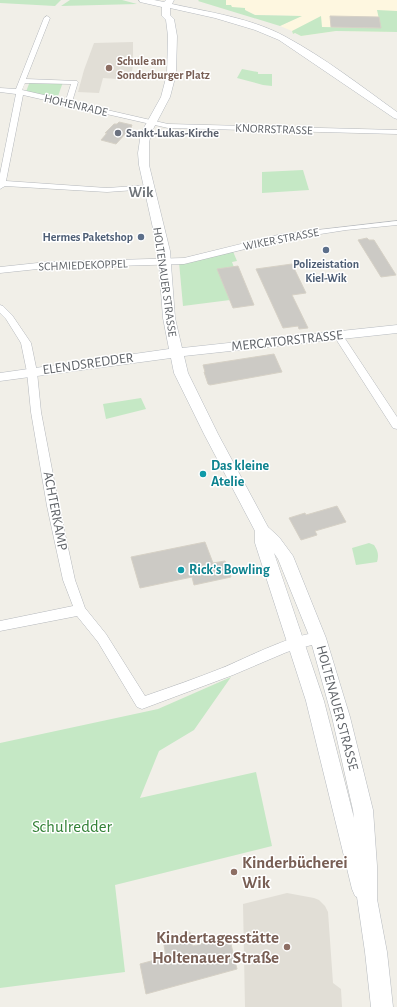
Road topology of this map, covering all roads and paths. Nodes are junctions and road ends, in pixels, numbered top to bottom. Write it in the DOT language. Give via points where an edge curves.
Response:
graph roads {
  1 [pos="143,0"];
  2 [pos="168,1"];
  3 [pos="178,3"];
  4 [pos="47,18"];
  5 [pos="170,19"];
  6 [pos="22,81"];
  7 [pos="0,90"];
  8 [pos="19,92"];
  9 [pos="68,104"];
  10 [pos="397,116"];
  11 [pos="151,123"];
  12 [pos="397,132"];
  13 [pos="1,185"];
  14 [pos="149,187"];
  15 [pos="397,223"];
  16 [pos="165,262"];
  17 [pos="0,270"];
  18 [pos="0,308"];
  19 [pos="397,329"];
  20 [pos="339,336"];
  21 [pos="176,353"];
  22 [pos="32,372"];
  23 [pos="0,377"];
  24 [pos="397,425"];
  25 [pos="263,531"];
  26 [pos="80,610"];
  27 [pos="0,626"];
  28 [pos="318,638"];
  29 [pos="296,643"];
  30 [pos="367,899"];
  31 [pos="382,1007"];
  1 -- 2 [label="street"];
  2 -- 3 [label="street"];
  2 -- 5 [label="street, HOLTENAUER STRASSE" via="166,16"];
  3 -- 5 [label="street"];
  3 -- 10 [label="street" via="258,28 285,40"];
  4 -- 6 [label="street"];
  5 -- 11 [label="street, HOLTENAUER STRASSE" via="170,83"];
  6 -- 8 [label="street"];
  6 -- 9 [label="street" via="75,82"];
  7 -- 8 [label="street, HOHENRADE"];
  8 -- 9 [label="street, HOHENRADE"];
  8 -- 13 [label="street"];
  9 -- 11 [label="street, HOHENRADE"];
  11 -- 12 [label="street, KNORRSTRASSE" via="168,126"];
  11 -- 14 [label="street, HOLTENAUER STRASSE" via="146,132 143,148"];
  13 -- 14 [label="street" via="107,190"];
  14 -- 16 [label="street, HOLTENAUER STRASSE"];
  15 -- 16 [label="street, WIKER STRASSE" via="289,236 184,261"];
  16 -- 17 [label="street, SCHMIEDEKOPPEL" via="47,265"];
  16 -- 21 [label="street, HOLTENAUER STRASSE" via="169,318"];
  18 -- 22 [label="street, ACHTERKAMP" via="26,343"];
  19 -- 20 [label="street, MERCATORSTRASSE"];
  20 -- 21 [label="street, MERCATORSTRASSE"];
  20 -- 24 [label="street"];
  21 -- 22 [label="street, ELENDSREDDER"];
  21 -- 25 [label="street, HOLTENAUER STRASSE" via="181,373 192,396"];
  22 -- 23 [label="street, ELENDSREDDER"];
  22 -- 26 [label="street, ACHTERKAMP" via="36,412 53,506 69,580"];
  25 -- 28 [label="street, HOLTENAUER STRASSE" via="285,556"];
  25 -- 29 [label="street, HOLTENAUER STRASSE" via="263,543 268,560"];
  26 -- 27 [label="street"];
  26 -- 29 [label="street, ACHTERKAMP" via="102,638 142,702"];
  28 -- 29 [label="street"];
  28 -- 30 [label="street, HOLTENAUER STRASSE" via="341,717 363,810"];
  29 -- 30 [label="street, HOLTENAUER STRASSE" via="315,701 362,888"];
  30 -- 31 [label="street, HOLTENAUER STRASSE"];
}
